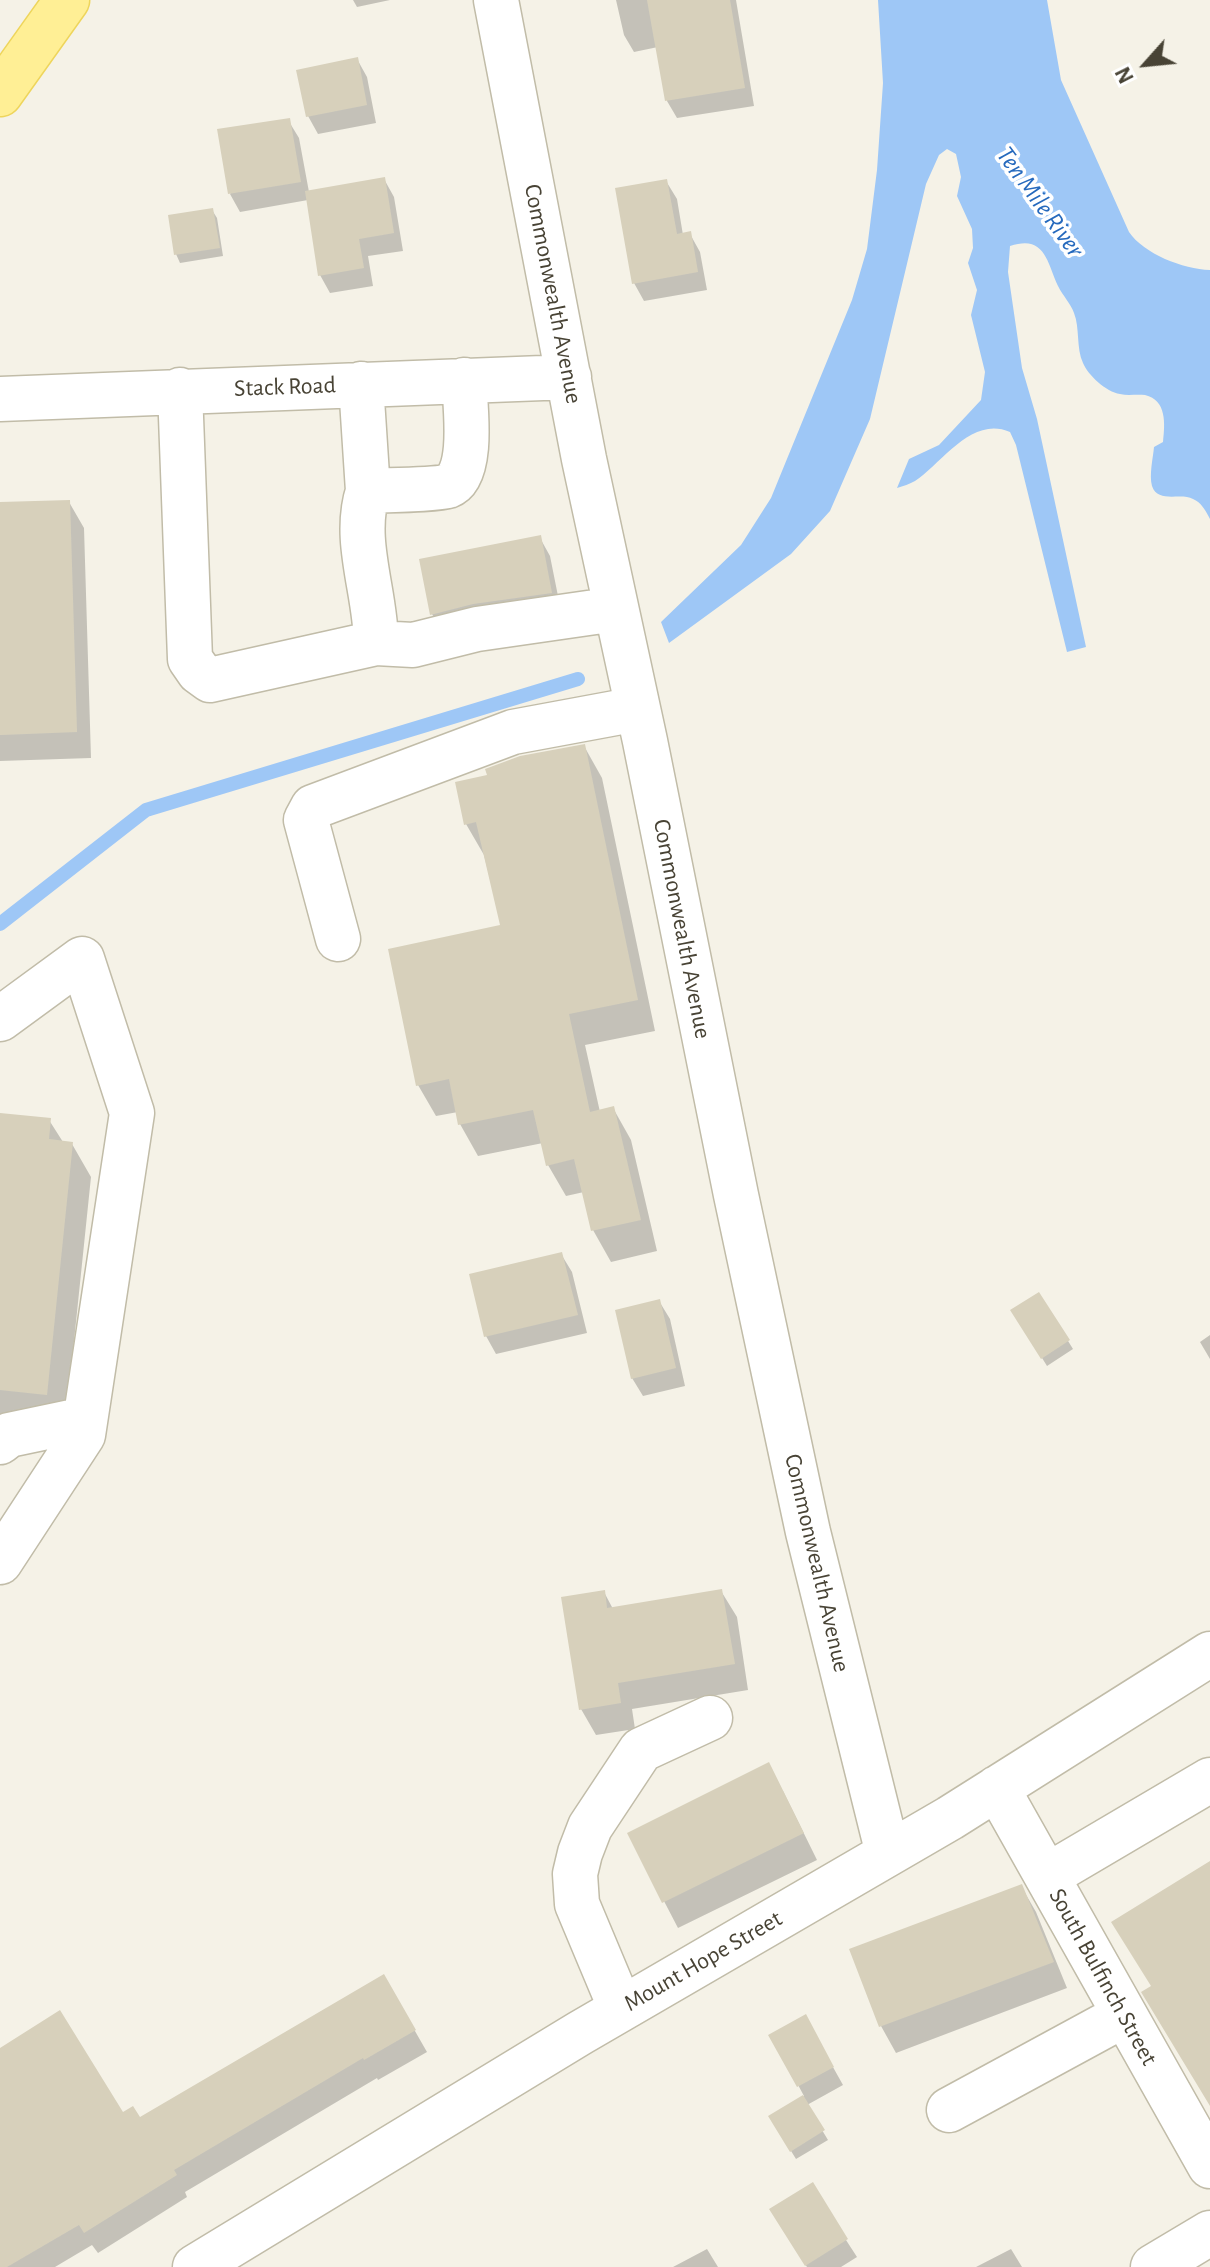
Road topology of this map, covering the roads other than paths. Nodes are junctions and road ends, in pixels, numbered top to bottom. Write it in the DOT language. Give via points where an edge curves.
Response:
graph roads {
  1 [pos="67,0"];
  2 [pos="496,0"];
  3 [pos="0,94"];
  4 [pos="569,377"];
  5 [pos="464,380"];
  6 [pos="361,384"];
  7 [pos="180,390"];
  8 [pos="0,399"];
  9 [pos="368,491"];
  10 [pos="616,609"];
  11 [pos="376,643"];
  12 [pos="637,709"];
  13 [pos="338,939"];
  14 [pos="0,1019"];
  15 [pos="85,1419"];
  16 [pos="0,1442"];
  17 [pos="0,1562"];
  18 [pos="1210,1654"];
  19 [pos="710,1718"];
  20 [pos="1210,1780"];
  21 [pos="997,1788"];
  22 [pos="888,1854"];
  23 [pos="1047,1876"];
  24 [pos="621,2009"];
  25 [pos="1124,2015"];
  26 [pos="949,2110"];
  27 [pos="1210,2166"];
  28 [pos="1210,2233"];
  29 [pos="195,2267"];
  30 [pos="1153,2267"];
  1 -- 3 [label="main road"];
  2 -- 4 [label="street, Commonwealth Avenue"];
  4 -- 5 [label="street, Stack Road"];
  4 -- 10 [label="street, Commonwealth Avenue"];
  5 -- 6 [label="street, Stack Road"];
  5 -- 9 [label="street" via="466,458 460,476 449,486"];
  6 -- 7 [label="street, Stack Road"];
  6 -- 9 [label="street"];
  7 -- 8 [label="street, Stack Road"];
  7 -- 11 [label="street" via="190,659 199,672 210,680"];
  9 -- 11 [label="street" via="361,511"];
  10 -- 11 [label="street" via="491,627 413,645"];
  10 -- 12 [label="street, Commonwealth Avenue"];
  12 -- 13 [label="street" via="513,732 313,807 306,820"];
  12 -- 22 [label="street, Commonwealth Avenue" via="804,1517"];
  14 -- 15 [label="street" via="82,959 132,1113"];
  15 -- 16 [label="street" via="9,1435"];
  15 -- 17 [label="street" via="83,1435"];
  18 -- 21 [label="street, Mount Hope Street"];
  19 -- 24 [label="street" via="641,1750 590,1827 580,1853 577,1904"];
  20 -- 23 [label="street"];
  21 -- 22 [label="street, Mount Hope Street"];
  21 -- 23 [label="street, South Bulfinch Street"];
  22 -- 24 [label="street, Mount Hope Street"];
  23 -- 25 [label="street, South Bulfinch Street"];
  24 -- 29 [label="street, Mount Hope Street"];
  25 -- 26 [label="street"];
  25 -- 27 [label="street, South Bulfinch Street"];
  28 -- 30 [label="street"];
}
